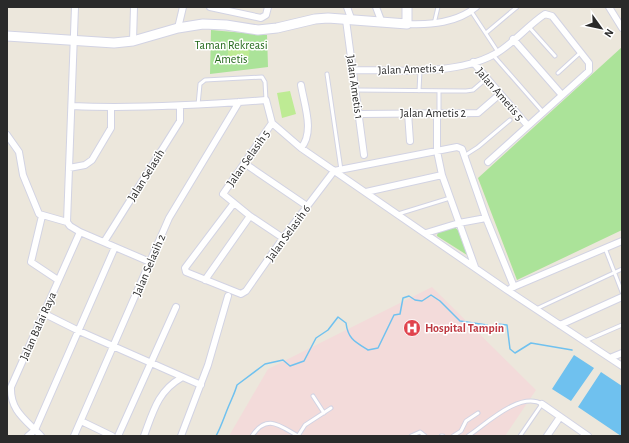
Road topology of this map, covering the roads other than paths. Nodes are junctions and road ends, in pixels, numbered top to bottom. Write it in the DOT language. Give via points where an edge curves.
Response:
graph roads {
  1 [pos="75,7"];
  2 [pos="134,7"];
  3 [pos="183,7"];
  4 [pos="210,7"];
  5 [pos="268,7"];
  6 [pos="347,7"];
  7 [pos="376,7"];
  8 [pos="407,7"];
  9 [pos="438,7"];
  10 [pos="517,7"];
  11 [pos="609,7"];
  12 [pos="474,9"];
  13 [pos="349,20"];
  14 [pos="382,23"];
  15 [pos="407,24"];
  16 [pos="434,24"];
  17 [pos="529,26"];
  18 [pos="178,28"];
  19 [pos="622,28"];
  20 [pos="486,33"];
  21 [pos="7,36"];
  22 [pos="74,39"];
  23 [pos="514,39"];
  24 [pos="132,41"];
  25 [pos="581,52"];
  26 [pos="496,53"];
  27 [pos="555,56"];
  28 [pos="473,62"];
  29 [pos="353,70"];
  30 [pos="420,70"];
  31 [pos="558,73"];
  32 [pos="327,74"];
  33 [pos="487,78"];
  34 [pos="302,85"];
  35 [pos="356,90"];
  36 [pos="419,91"];
  37 [pos="439,92"];
  38 [pos="500,94"];
  39 [pos="562,95"];
  40 [pos="266,100"];
  41 [pos="239,102"];
  42 [pos="198,105"];
  43 [pos="72,106"];
  44 [pos="180,106"];
  45 [pos="111,108"];
  46 [pos="543,112"];
  47 [pos="408,113"];
  48 [pos="359,114"];
  49 [pos="438,114"];
  50 [pos="510,120"];
  51 [pos="272,123"];
  52 [pos="528,126"];
  53 [pos="7,135"];
  54 [pos="410,141"];
  55 [pos="301,148"];
  56 [pos="437,151"];
  57 [pos="364,155"];
  58 [pos="464,156"];
  59 [pos="488,162"];
  60 [pos="244,163"];
  61 [pos="69,168"];
  62 [pos="341,170"];
  63 [pos="334,171"];
  64 [pos="442,175"];
  65 [pos="366,192"];
  66 [pos="450,198"];
  67 [pos="234,203"];
  68 [pos="307,206"];
  69 [pos="398,214"];
  70 [pos="42,216"];
  71 [pos="250,216"];
  72 [pos="486,218"];
  73 [pos="68,222"];
  74 [pos="459,223"];
  75 [pos="80,232"];
  76 [pos="426,233"];
  77 [pos="283,238"];
  78 [pos="622,241"];
  79 [pos="104,242"];
  80 [pos="115,247"];
  81 [pos="605,248"];
  82 [pos="150,262"];
  83 [pos="475,267"];
  84 [pos="622,270"];
  85 [pos="615,273"];
  86 [pos="58,280"];
  87 [pos="205,280"];
  88 [pos="514,287"];
  89 [pos="507,290"];
  90 [pos="622,292"];
  91 [pos="228,296"];
  92 [pos="622,296"];
  93 [pos="176,307"];
  94 [pos="536,309"];
  95 [pos="45,314"];
  96 [pos="560,325"];
  97 [pos="622,325"];
  98 [pos="78,331"];
  99 [pos="585,341"];
  100 [pos="114,346"];
  101 [pos="622,353"];
  102 [pos="610,358"];
  103 [pos="150,364"];
  104 [pos="622,366"];
  105 [pos="181,378"];
  106 [pos="201,385"];
  107 [pos="313,396"];
  108 [pos="542,404"];
  109 [pos="331,408"];
  110 [pos="324,413"];
  111 [pos="478,413"];
  112 [pos="560,417"];
  113 [pos="81,421"];
  114 [pos="35,430"];
  115 [pos="578,433"];
  116 [pos="28,436"];
  117 [pos="41,436"];
  118 [pos="74,436"];
  119 [pos="112,436"];
  120 [pos="118,436"];
  121 [pos="144,436"];
  122 [pos="181,436"];
  123 [pos="252,436"];
  124 [pos="412,436"];
  125 [pos="425,436"];
  126 [pos="453,436"];
  127 [pos="468,436"];
  128 [pos="520,436"];
  129 [pos="547,436"];
  130 [pos="588,436"];
  1 -- 22 [label="street"];
  2 -- 24 [label="street"];
  3 -- 18 [label="street"];
  4 -- 5 [label="street" via="261,18 266,15"];
  6 -- 13 [label="street, Jalan Ametis 1"];
  7 -- 14 [label="street"];
  8 -- 15 [label="street"];
  9 -- 16 [label="lane"];
  10 -- 20 [label="lane"];
  11 -- 19 [label="street"];
  12 -- 16 [label="street" via="454,19"];
  12 -- 20 [label="lane"];
  13 -- 14 [label="street"];
  13 -- 18 [label="street" via="315,19 258,30 226,24"];
  13 -- 29 [label="street, Jalan Ametis 1"];
  14 -- 15 [label="street"];
  15 -- 16 [label="street"];
  17 -- 23 [label="street, Jalan Ametis 4"];
  17 -- 25 [label="street, Jalan Ametis 4" via="549,14"];
  17 -- 27 [label="lane"];
  18 -- 24 [label="street"];
  20 -- 26 [label="lane"];
  21 -- 22 [label="street"];
  22 -- 24 [label="street"];
  22 -- 43 [label="street"];
  23 -- 26 [label="street, Jalan Ametis 4"];
  23 -- 39 [label="street"];
  25 -- 31 [label="lane"];
  25 -- 39 [label="street" via="590,67 589,71"];
  26 -- 28 [label="street, Jalan Ametis 4"];
  26 -- 46 [label="lane"];
  28 -- 30 [label="street, Jalan Ametis 4" via="442,70"];
  28 -- 33 [label="street, Jalan Ametis 5"];
  29 -- 30 [label="street, Jalan Ametis 4"];
  29 -- 35 [label="street, Jalan Ametis 1"];
  30 -- 36 [label="lane"];
  32 -- 62 [label="lane"];
  33 -- 37 [label="lane" via="473,90"];
  33 -- 38 [label="street, Jalan Ametis 5"];
  34 -- 55 [label="street" via="309,132 306,143"];
  35 -- 36 [label="lane"];
  35 -- 48 [label="street, Jalan Ametis 1"];
  36 -- 37 [label="lane"];
  37 -- 49 [label="lane"];
  38 -- 49 [label="street, Jalan Ametis 2" via="478,113"];
  38 -- 52 [label="street, Jalan Ametis 5"];
  39 -- 46 [label="street"];
  40 -- 41 [label="street"];
  40 -- 42 [label="lane" via="265,82 262,77 205,80 200,84"];
  40 -- 51 [label="street"];
  41 -- 42 [label="street"];
  41 -- 82 [label="street, Jalan Selasih 2" via="169,218"];
  42 -- 44 [label="street"];
  43 -- 45 [label="street"];
  43 -- 61 [label="street"];
  44 -- 45 [label="street"];
  44 -- 79 [label="street, Jalan Selasih" via="180,121"];
  45 -- 61 [label="street" via="111,128 106,140 92,160 85,165"];
  46 -- 52 [label="street"];
  47 -- 48 [label="street, Jalan Ametis 2"];
  47 -- 49 [label="street, Jalan Ametis 2"];
  47 -- 54 [label="street"];
  48 -- 57 [label="street, Jalan Ametis 1"];
  49 -- 56 [label="street"];
  50 -- 58 [label="lane"];
  51 -- 55 [label="street"];
  51 -- 60 [label="street, Jalan Selasih 5"];
  52 -- 59 [label="street"];
  53 -- 70 [label="street" via="19,152 23,175 36,209"];
  55 -- 63 [label="street"];
  56 -- 58 [label="street" via="457,147 462,149"];
  56 -- 62 [label="street"];
  56 -- 64 [label="street"];
  58 -- 72 [label="street"];
  60 -- 67 [label="street, Jalan Selasih 5" via="223,194"];
  60 -- 68 [label="street"];
  61 -- 73 [label="street"];
  62 -- 63 [label="street"];
  63 -- 65 [label="street"];
  63 -- 68 [label="street, Jalan Selasih 6"];
  64 -- 65 [label="street"];
  64 -- 66 [label="street"];
  65 -- 69 [label="street"];
  66 -- 69 [label="lane"];
  66 -- 74 [label="street"];
  67 -- 71 [label="street"];
  67 -- 87 [label="street" via="185,268 186,272"];
  68 -- 77 [label="street, Jalan Selasih 6"];
  69 -- 76 [label="street"];
  70 -- 73 [label="street"];
  70 -- 86 [label="street" via="30,262"];
  71 -- 77 [label="street"];
  71 -- 87 [label="street"];
  72 -- 74 [label="street"];
  72 -- 88 [label="street"];
  73 -- 75 [label="street"];
  74 -- 76 [label="street"];
  74 -- 83 [label="street"];
  75 -- 79 [label="street"];
  75 -- 86 [label="street, Jalan Balai Raya"];
  76 -- 83 [label="street"];
  77 -- 87 [label="street, Jalan Selasih 6" via="246,291 241,294"];
  78 -- 81 [label="street"];
  79 -- 80 [label="street"];
  80 -- 82 [label="street"];
  80 -- 98 [label="street"];
  81 -- 85 [label="lane"];
  81 -- 88 [label="street"];
  82 -- 100 [label="street, Jalan Selasih 2"];
  83 -- 89 [label="street"];
  84 -- 85 [label="lane"];
  85 -- 90 [label="lane"];
  85 -- 94 [label="lane"];
  86 -- 95 [label="street, Jalan Balai Raya"];
  88 -- 89 [label="street"];
  89 -- 94 [label="street"];
  91 -- 106 [label="street"];
  92 -- 96 [label="street"];
  93 -- 103 [label="street"];
  94 -- 96 [label="street"];
  95 -- 98 [label="street"];
  95 -- 114 [label="street, Jalan Balai Raya" via="11,387 14,407"];
  96 -- 99 [label="street"];
  97 -- 99 [label="lane"];
  98 -- 100 [label="street"];
  98 -- 114 [label="street"];
  99 -- 102 [label="street"];
  100 -- 103 [label="street"];
  100 -- 113 [label="street, Jalan Selasih 2"];
  101 -- 102 [label="street"];
  102 -- 104 [label="street"];
  103 -- 105 [label="street"];
  103 -- 120 [label="street"];
  105 -- 106 [label="street"];
  105 -- 121 [label="street" via="163,392"];
  106 -- 122 [label="street"];
  107 -- 110 [label="lane"];
  108 -- 112 [label="street"];
  108 -- 127 [label="lane" via="522,401"];
  108 -- 128 [label="lane"];
  109 -- 110 [label="lane"];
  110 -- 123 [label="lane" via="305,425 298,436 269,422 260,425"];
  111 -- 126 [label="lane" via="466,421 461,430"];
  112 -- 115 [label="street"];
  112 -- 129 [label="street"];
  113 -- 118 [label="street, Jalan Selasih 2"];
  113 -- 119 [label="street"];
  114 -- 116 [label="street"];
  114 -- 117 [label="street, Jalan Balai Raya"];
  115 -- 130 [label="street"];
  124 -- 125 [label="lane" via="420,432"];
}
